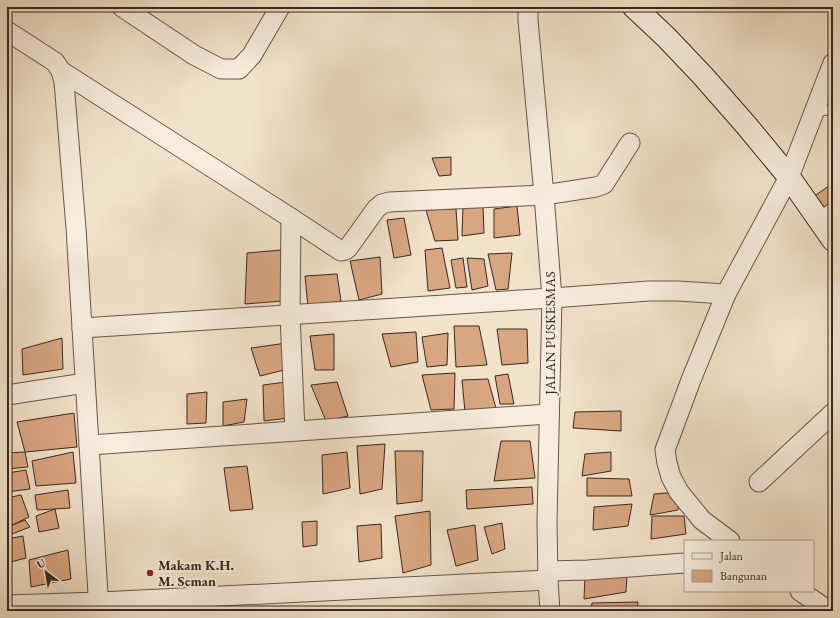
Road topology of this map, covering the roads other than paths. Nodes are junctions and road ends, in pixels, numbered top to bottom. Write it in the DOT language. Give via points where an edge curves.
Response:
graph roads {
  1 [pos="122,7"];
  2 [pos="280,7"];
  3 [pos="528,7"];
  4 [pos="634,7"];
  5 [pos="7,32"];
  6 [pos="833,62"];
  7 [pos="61,72"];
  8 [pos="833,110"];
  9 [pos="814,111"];
  10 [pos="630,143"];
  11 [pos="788,177"];
  12 [pos="544,195"];
  13 [pos="827,217"];
  14 [pos="291,218"];
  15 [pos="833,240"];
  16 [pos="726,294"];
  17 [pos="552,298"];
  18 [pos="290,315"];
  19 [pos="82,328"];
  20 [pos="85,383"];
  21 [pos="7,395"];
  22 [pos="833,413"];
  23 [pos="549,414"];
  24 [pos="295,431"];
  25 [pos="89,445"];
  26 [pos="760,482"];
  27 [pos="721,538"];
  28 [pos="684,563"];
  29 [pos="548,576"];
  30 [pos="801,592"];
  31 [pos="7,605"];
  32 [pos="99,607"];
  33 [pos="550,611"];
  34 [pos="829,611"];
  1 -- 2 [label="street" via="194,55 221,69 239,69 252,55"];
  3 -- 12 [label="street, JALAN PUSKESMAS"];
  4 -- 11 [label="street" via="703,76"];
  5 -- 7 [label="street" via="55,62"];
  6 -- 9 [label="street"];
  7 -- 14 [label="street"];
  7 -- 19 [label="street" via="65,90"];
  8 -- 9 [label="lane"];
  9 -- 11 [label="street"];
  10 -- 12 [label="street" via="604,184"];
  11 -- 13 [label="street"];
  11 -- 16 [label="street"];
  12 -- 14 [label="street" via="389,202 376,209 348,248 340,251"];
  12 -- 17 [label="street, JALAN PUSKESMAS"];
  13 -- 15 [label="street"];
  14 -- 18 [label="street"];
  16 -- 17 [label="street" via="649,291"];
  16 -- 27 [label="street" via="665,450 671,477 678,492"];
  17 -- 18 [label="street"];
  17 -- 23 [label="street, JALAN PUSKESMAS"];
  18 -- 19 [label="street"];
  18 -- 24 [label="street"];
  19 -- 20 [label="street"];
  20 -- 21 [label="street"];
  20 -- 25 [label="street"];
  22 -- 26 [label="street"];
  23 -- 24 [label="street"];
  23 -- 29 [label="street, JALAN PUSKESMAS"];
  24 -- 25 [label="street"];
  25 -- 32 [label="street"];
  28 -- 29 [label="street" via="588,570"];
  29 -- 32 [label="street"];
  29 -- 33 [label="street, JALAN PUSKESMAS"];
  30 -- 34 [label="street"];
  31 -- 32 [label="street"];
}
